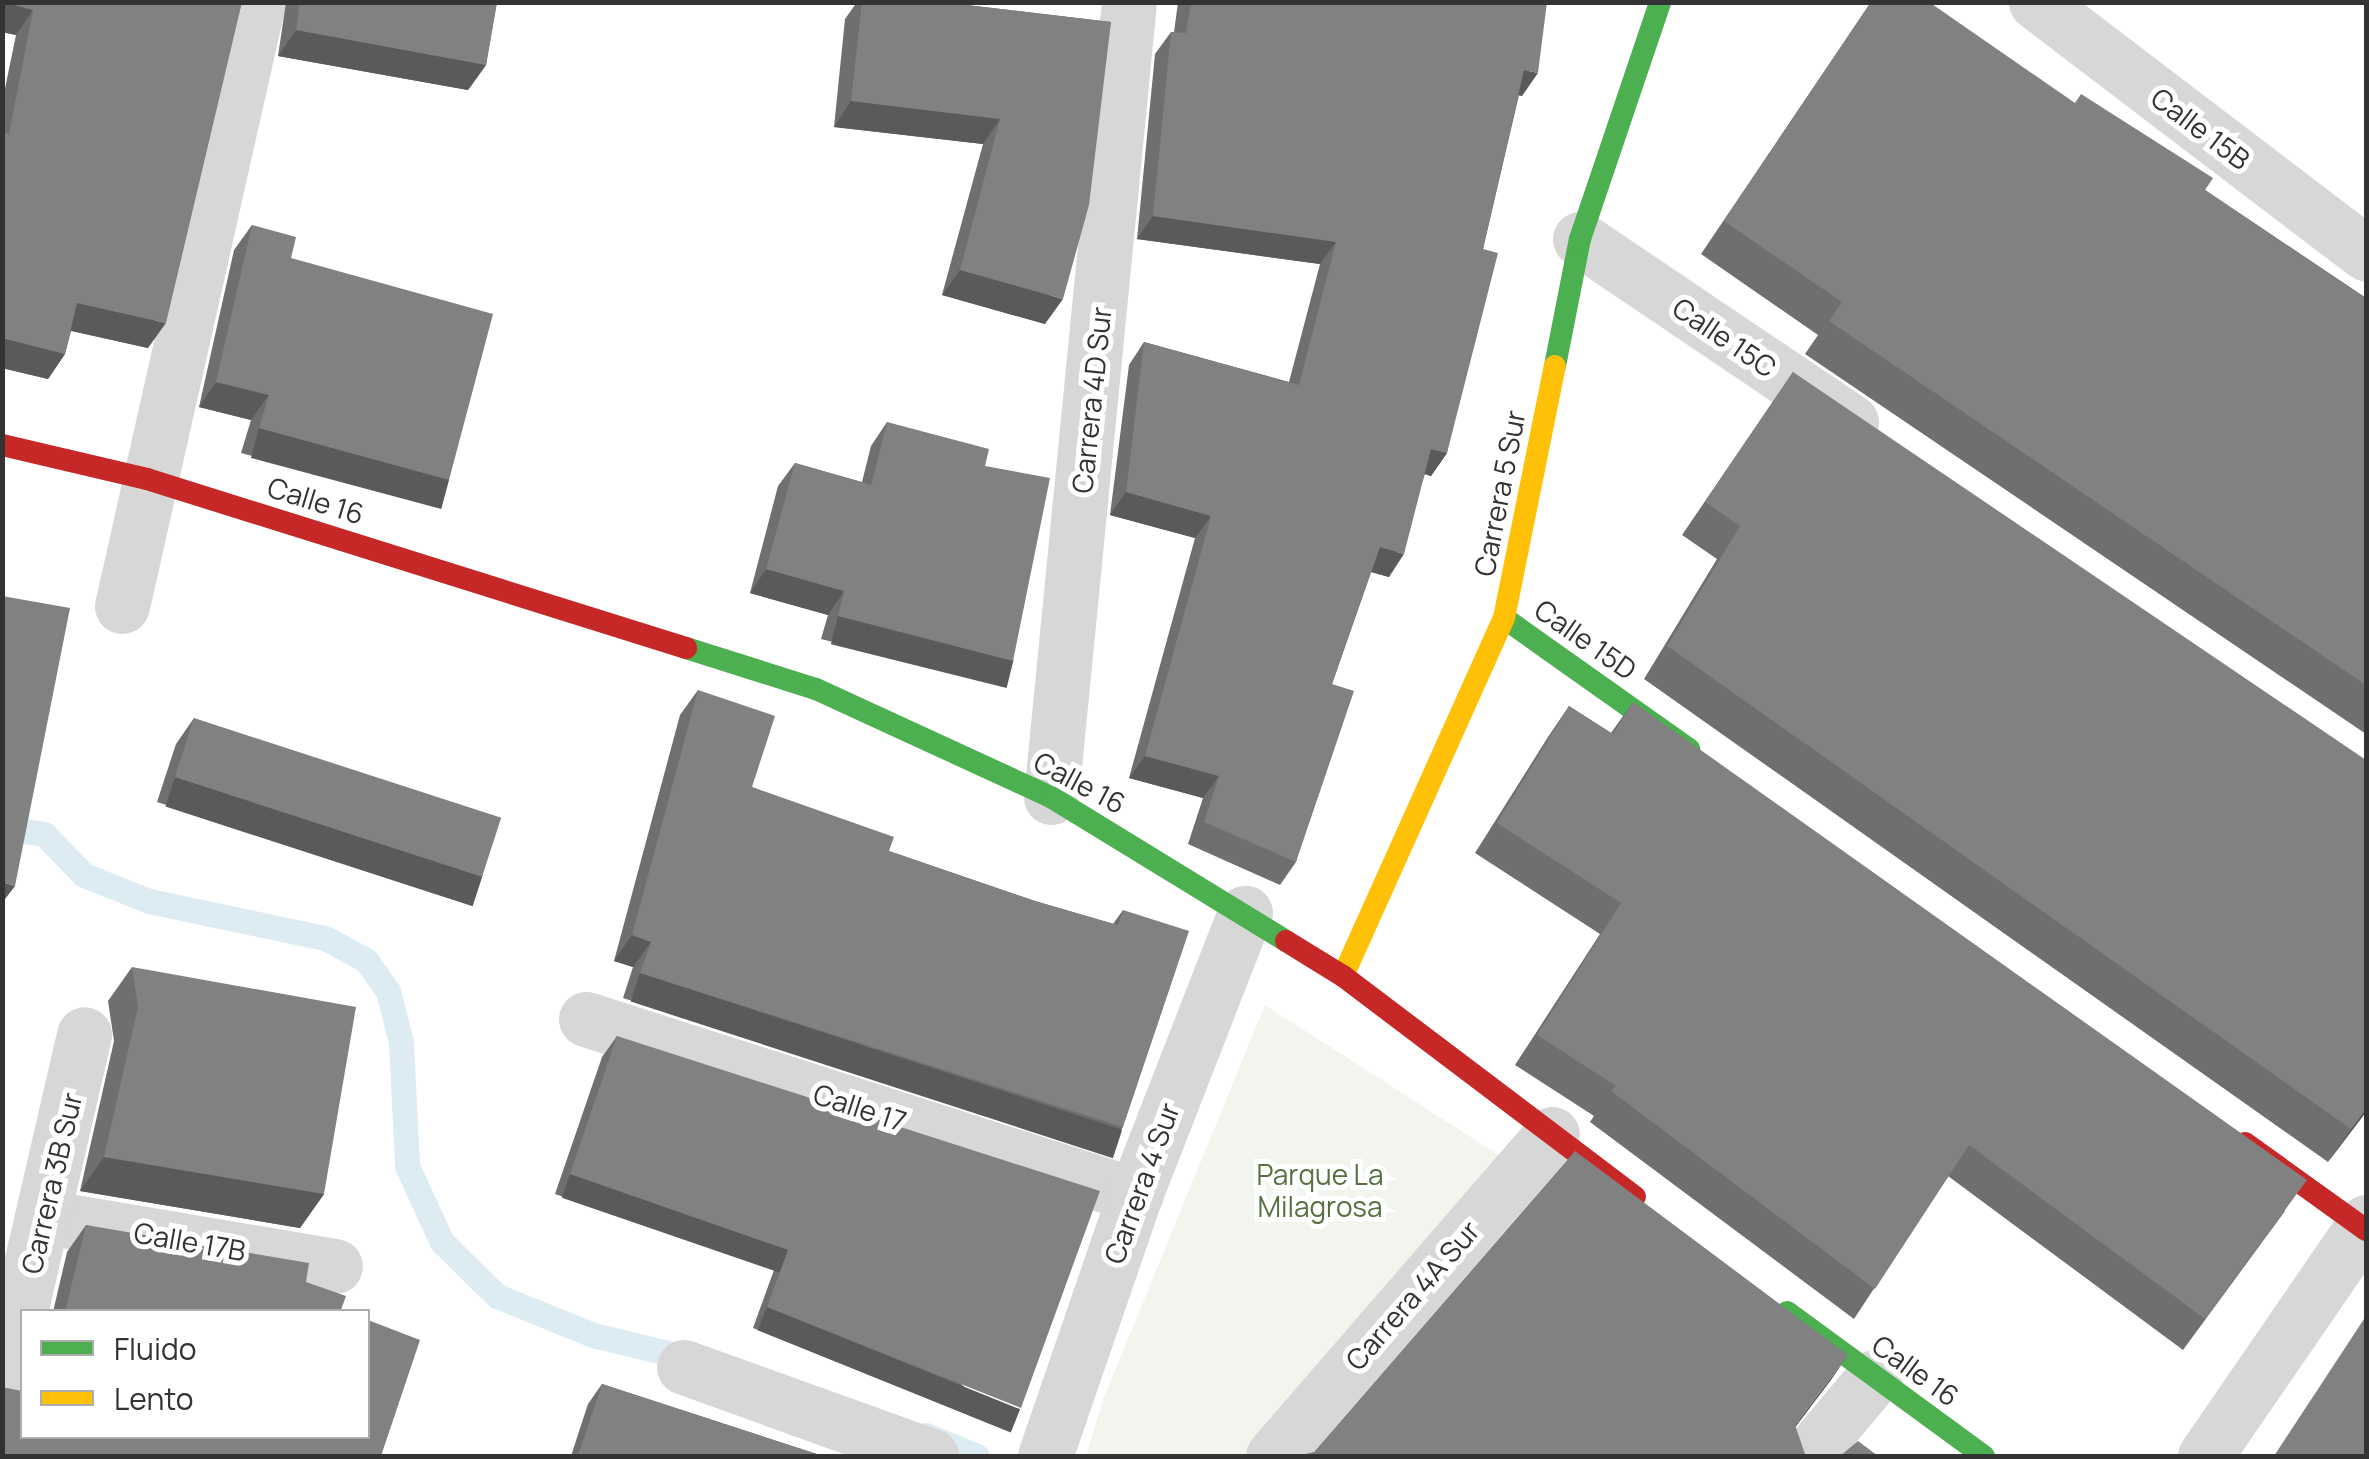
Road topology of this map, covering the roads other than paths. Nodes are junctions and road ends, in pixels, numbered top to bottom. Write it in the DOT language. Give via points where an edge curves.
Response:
graph roads {
  1 [pos="258,2"];
  2 [pos="1129,2"];
  3 [pos="1660,2"];
  4 [pos="2036,2"];
  5 [pos="1580,239"];
  6 [pos="2366,253"];
  7 [pos="2,445"];
  8 [pos="1891,450"];
  9 [pos="147,479"];
  10 [pos="122,606"];
  11 [pos="1504,618"];
  12 [pos="1715,767"];
  13 [pos="1051,797"];
  14 [pos="1245,913"];
  15 [pos="1342,976"];
  16 [pos="586,1019"];
  17 [pos="84,1034"];
  18 [pos="2217,1124"];
  19 [pos="1552,1134"];
  20 [pos="1135,1195"];
  21 [pos="1659,1215"];
  22 [pos="46,1216"];
  23 [pos="2365,1226"];
  24 [pos="335,1266"];
  25 [pos="1766,1296"];
  26 [pos="22,1309"];
  27 [pos="20,1319"];
  28 [pos="684,1367"];
  29 [pos="1874,1377"];
  30 [pos="2,1390"];
  31 [pos="931,1456"];
  32 [pos="1045,1456"];
  33 [pos="1273,1456"];
  34 [pos="1808,1456"];
  35 [pos="1984,1456"];
  36 [pos="2205,1456"];
  1 -- 9 [label="street"];
  2 -- 13 [label="street, Carrera 4D Sur"];
  3 -- 5 [label="street, Carrera 5 Sur"];
  4 -- 6 [label="street, Calle 15B"];
  5 -- 8 [label="street, Calle 15C"];
  5 -- 11 [label="street, Carrera 5 Sur"];
  7 -- 9 [label="street, Calle 16"];
  9 -- 10 [label="street"];
  9 -- 13 [label="street, Calle 16" via="816,690"];
  11 -- 12 [label="street, Calle 15D"];
  11 -- 15 [label="street, Carrera 5 Sur"];
  13 -- 14 [label="street, Calle 16"];
  14 -- 15 [label="street, Calle 16"];
  14 -- 20 [label="street, Carrera 4 Sur"];
  15 -- 19 [label="street, Calle 16"];
  16 -- 20 [label="street, Calle 17"];
  17 -- 22 [label="street, Carrera 3B Sur"];
  18 -- 23 [label="street"];
  19 -- 21 [label="street, Calle 16"];
  19 -- 33 [label="street, Carrera 4A Sur"];
  20 -- 32 [label="street, Carrera 4 Sur"];
  22 -- 24 [label="street, Calle 17B"];
  22 -- 26 [label="street, Carrera 3B Sur"];
  23 -- 36 [label="street"];
  25 -- 29 [label="street, Calle 16"];
  27 -- 30 [label="street, Carrera 3B Sur"];
  28 -- 31 [label="street"];
  29 -- 34 [label="street"];
  29 -- 35 [label="street, Calle 16"];
}
